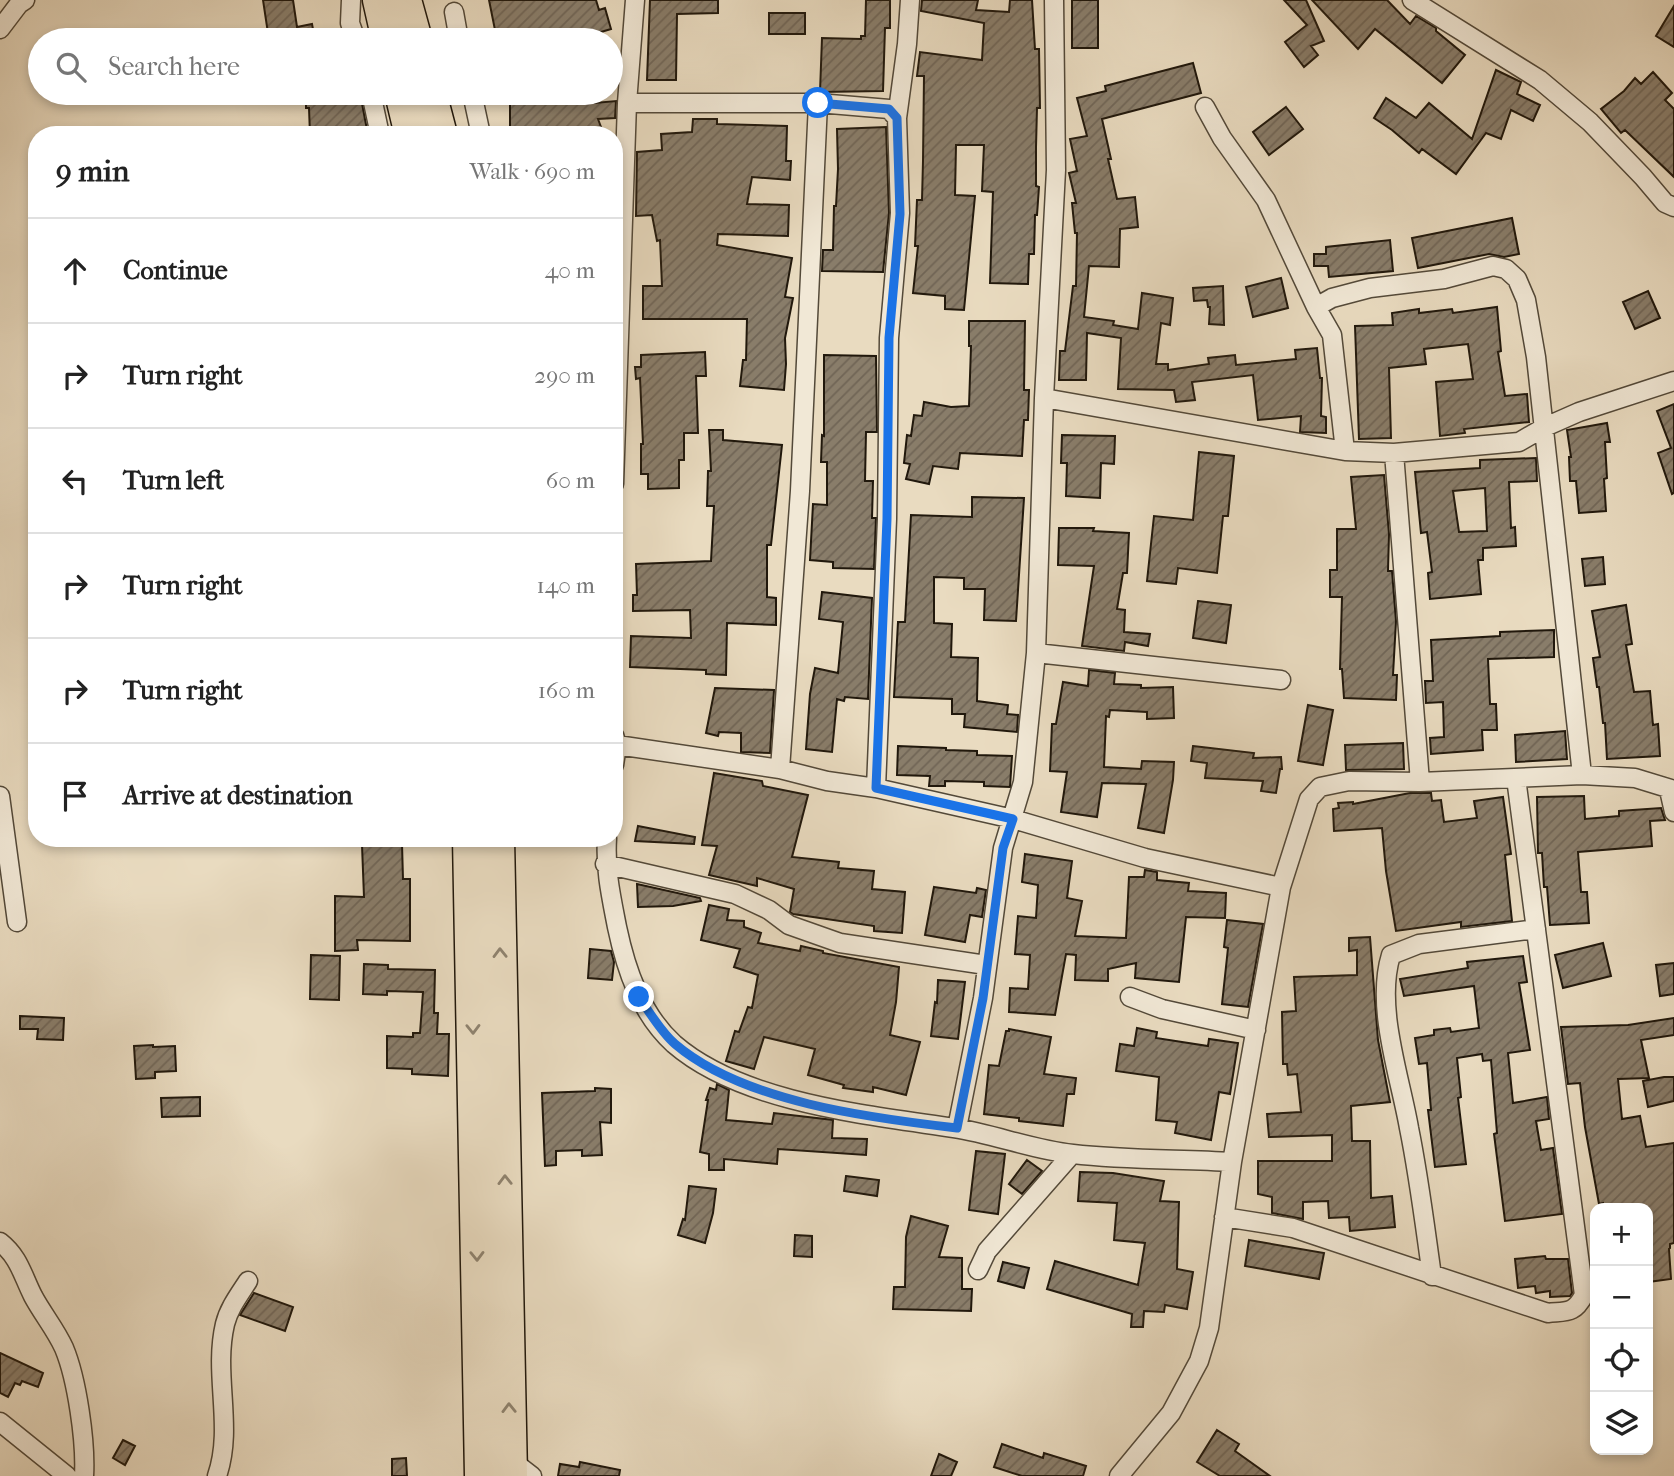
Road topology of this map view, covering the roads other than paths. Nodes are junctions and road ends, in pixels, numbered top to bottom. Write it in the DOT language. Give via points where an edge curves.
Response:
graph roads {
  1 [pos="25,0"];
  2 [pos="351,0"];
  3 [pos="379,0"];
  4 [pos="405,0"];
  5 [pos="635,0"];
  6 [pos="910,0"];
  7 [pos="1054,0"];
  8 [pos="1412,0"];
  9 [pos="454,12"];
  10 [pos="2,22"];
  11 [pos="352,28"];
  12 [pos="385,28"];
  13 [pos="413,28"];
  14 [pos="457,28"];
  15 [pos="626,103"];
  16 [pos="818,103"];
  17 [pos="374,105"];
  18 [pos="404,105"];
  19 [pos="433,105"];
  20 [pos="475,105"];
  21 [pos="1205,107"];
  22 [pos="897,118"];
  23 [pos="378,126"];
  24 [pos="409,126"];
  25 [pos="438,126"];
  26 [pos="479,126"];
  27 [pos="623,157"];
  28 [pos="1674,207"];
  29 [pos="1316,307"];
  30 [pos="1674,380"];
  31 [pos="1044,398"];
  32 [pos="1545,427"];
  33 [pos="1345,451"];
  34 [pos="1394,453"];
  35 [pos="1036,653"];
  36 [pos="1281,680"];
  37 [pos="623,741"];
  38 [pos="780,769"];
  39 [pos="1582,775"];
  40 [pos="1516,778"];
  41 [pos="1420,782"];
  42 [pos="876,788"];
  43 [pos="1672,790"];
  44 [pos="0,796"];
  45 [pos="1674,812"];
  46 [pos="1013,819"];
  47 [pos="469,847"];
  48 [pos="498,847"];
  49 [pos="606,847"];
  50 [pos="605,864"];
  51 [pos="1281,887"];
  52 [pos="17,922"];
  53 [pos="1536,929"];
  54 [pos="986,965"];
  55 [pos="1130,997"];
  56 [pos="1256,1030"];
  57 [pos="957,1128"];
  58 [pos="1072,1154"];
  59 [pos="1232,1162"];
  60 [pos="1224,1217"];
  61 [pos="0,1242"];
  62 [pos="978,1270"];
  63 [pos="1432,1276"];
  64 [pos="248,1281"];
  65 [pos="0,1422"];
  66 [pos="518,1470"];
  67 [pos="67,1476"];
  68 [pos="84,1476"];
  69 [pos="217,1476"];
  70 [pos="481,1476"];
  71 [pos="1119,1476"];
  1 -- 10 [label="street"];
  2 -- 11 [label="street"];
  3 -- 12 [label="highway"];
  4 -- 13 [label="highway"];
  5 -- 15 [label="street"];
  6 -- 22 [label="street"];
  7 -- 31 [label="street" via="1056,170"];
  8 -- 28 [label="street" via="1540,80 1590,122 1665,203"];
  9 -- 14 [label="street"];
  15 -- 16 [label="street"];
  15 -- 27 [label="street"];
  16 -- 22 [label="street" via="889,109"];
  16 -- 38 [label="street" via="800,491"];
  17 -- 23 [label="street"];
  18 -- 24 [label="highway"];
  19 -- 25 [label="highway"];
  20 -- 26 [label="street"];
  21 -- 29 [label="street" via="1266,200"];
  22 -- 42 [label="street" via="900,214 889,338"];
  29 -- 32 [label="street" via="1370,288 1444,279 1493,267 1506,269 1517,279 1526,300"];
  29 -- 33 [label="street" via="1332,335"];
  30 -- 32 [label="street"];
  31 -- 33 [label="street"];
  31 -- 35 [label="street"];
  32 -- 34 [label="street" via="1519,442"];
  32 -- 39 [label="street"];
  33 -- 34 [label="street"];
  34 -- 41 [label="street"];
  35 -- 36 [label="street"];
  35 -- 46 [label="street" via="1023,782"];
  37 -- 38 [label="street"];
  38 -- 42 [label="street"];
  39 -- 40 [label="street"];
  39 -- 43 [label="street" via="1635,778"];
  40 -- 41 [label="street"];
  40 -- 53 [label="street"];
  41 -- 51 [label="street" via="1349,781 1320,787 1309,799"];
  42 -- 46 [label="street"];
  43 -- 45 [label="street"];
  44 -- 52 [label="street"];
  46 -- 51 [label="street" via="1145,858"];
  46 -- 54 [label="street" via="1003,848"];
  47 -- 70 [label="highway, one-way"];
  66 -- 48 [label="highway, one-way"];
  49 -- 50 [label="street"];
  50 -- 54 [label="street" via="735,894 789,925 840,943"];
  50 -- 57 [label="street" via="630,977 651,1016 673,1043 740,1082 820,1107"];
  51 -- 56 [label="street"];
  53 -- 63 [label="street" via="1419,944 1391,955 1386,998 1393,1055"];
  53 -- 63 [label="street" via="1584,1295 1571,1311 1548,1313"];
  54 -- 57 [label="street"];
  55 -- 56 [label="street" via="1162,1009"];
  56 -- 59 [label="street"];
  57 -- 58 [label="street"];
  58 -- 59 [label="street"];
  58 -- 62 [label="street" via="987,1251"];
  59 -- 60 [label="street"];
  60 -- 63 [label="street" via="1293,1228"];
  60 -- 71 [label="street" via="1209,1328 1199,1361 1171,1413"];
  61 -- 68 [label="street" via="15,1254 64,1348 81,1420"];
  64 -- 69 [label="street" via="225,1325 220,1372 225,1438"];
  65 -- 67 [label="street"];
}
